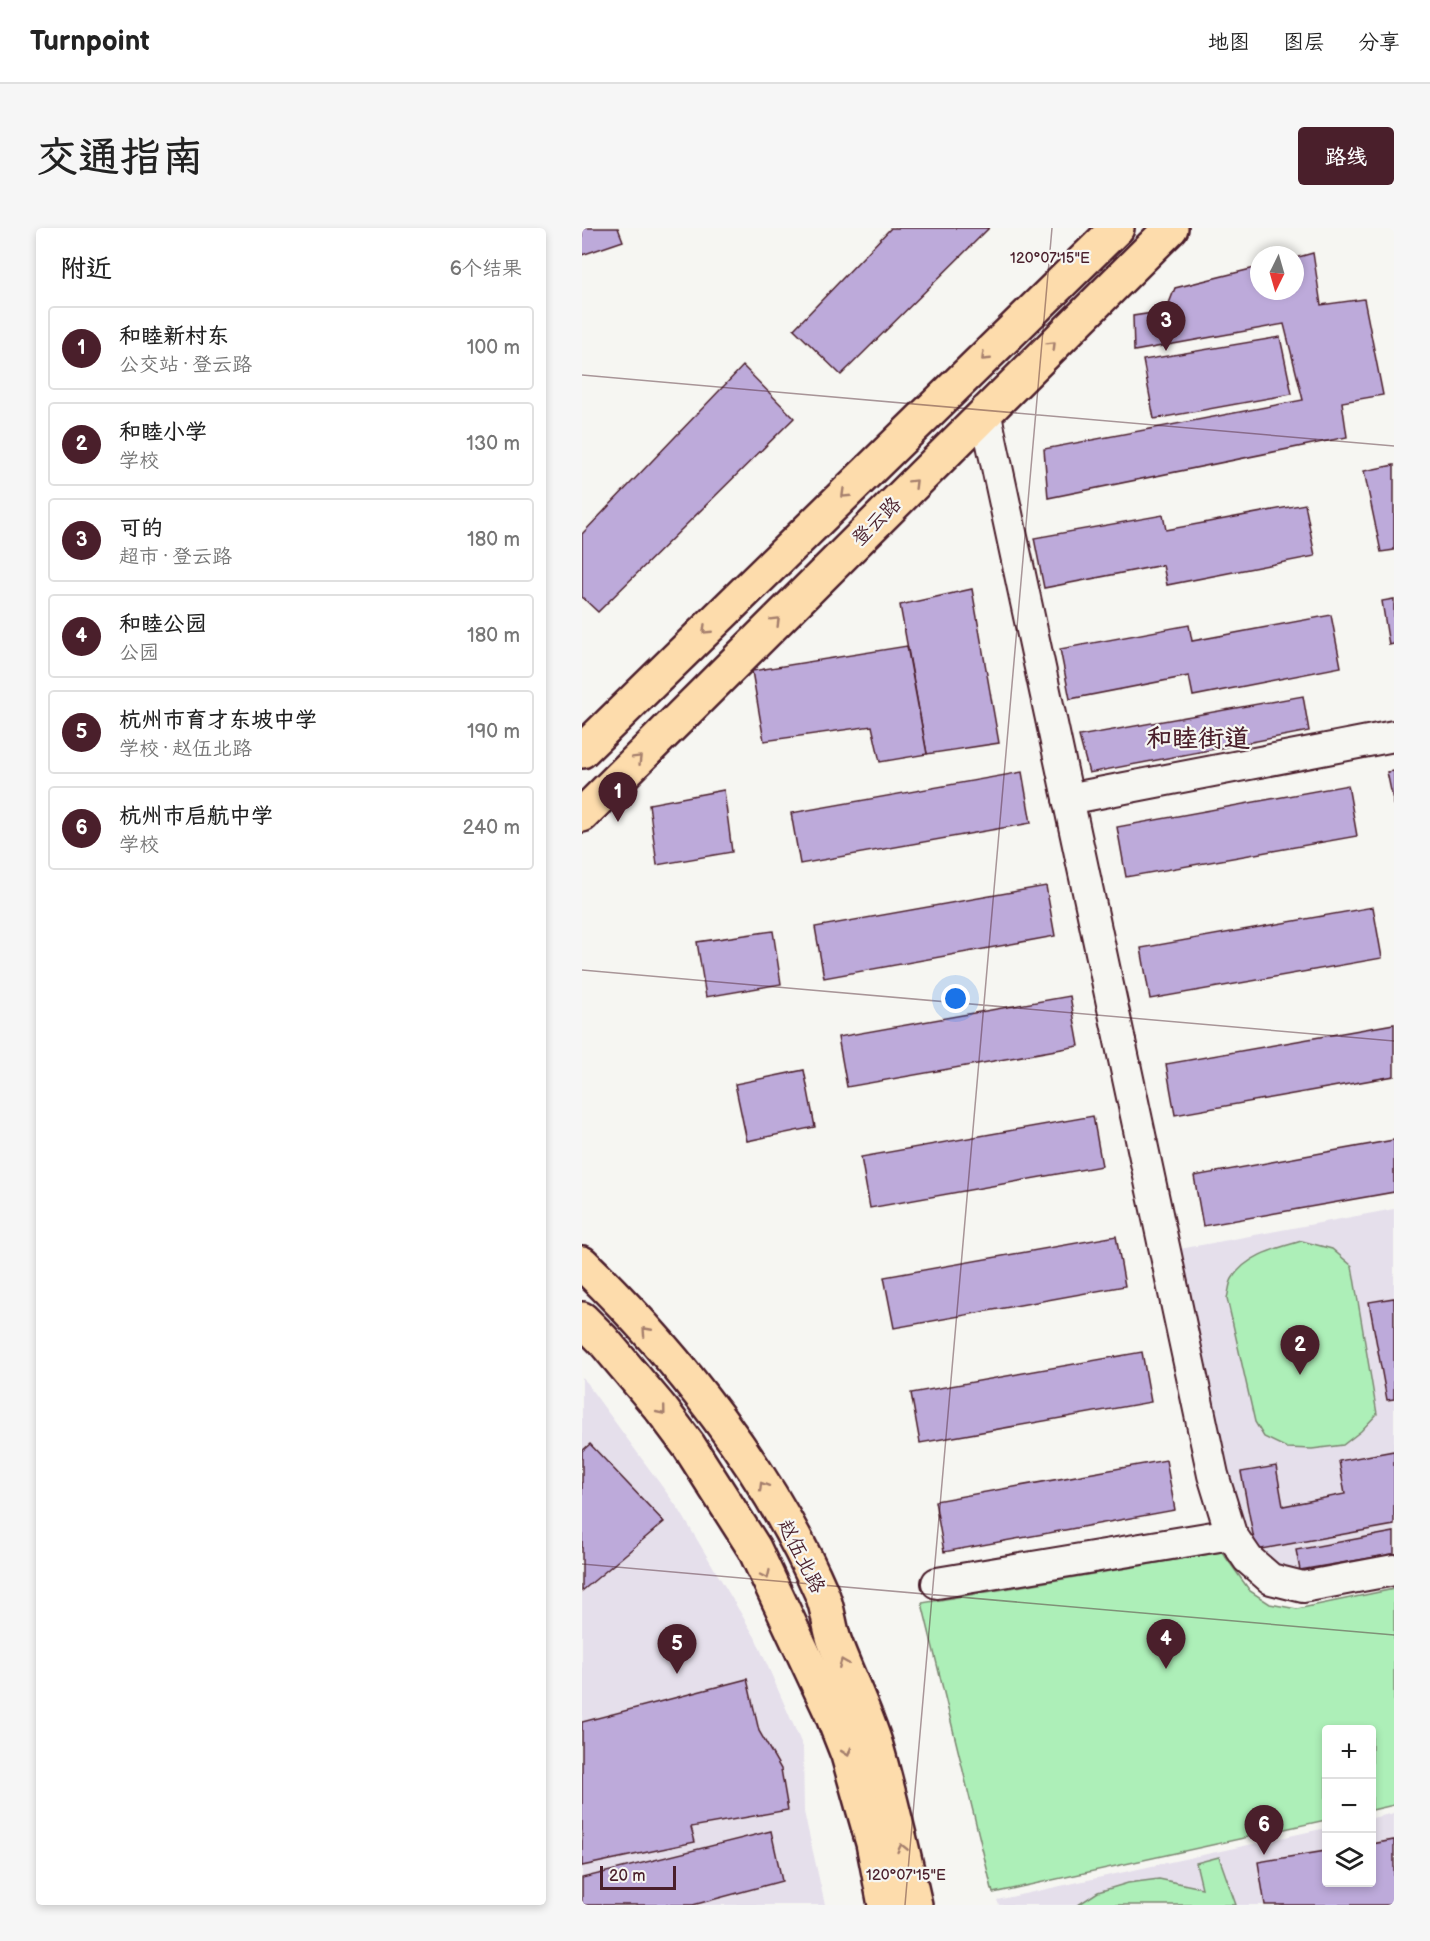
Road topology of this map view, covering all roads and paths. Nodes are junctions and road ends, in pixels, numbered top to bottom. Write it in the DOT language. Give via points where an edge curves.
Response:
graph roads {
  1 [pos="1117,228"];
  2 [pos="1171,228"];
  3 [pos="985,411"];
  4 [pos="1394,736"];
  5 [pos="582,751"];
  6 [pos="1068,799"];
  7 [pos="582,815"];
  8 [pos="582,1263"];
  9 [pos="582,1319"];
  10 [pos="1231,1534"];
  11 [pos="1394,1570"];
  12 [pos="937,1583"];
  13 [pos="885,1905"];
  14 [pos="915,1905"];
  1 -- 5 [label="main road, 登云路, one-way"];
  3 -- 2 [label="main road, 登云路, one-way"];
  3 -- 6 [label="street"];
  7 -- 3 [label="main road, 登云路, one-way"];
  4 -- 6 [label="street"];
  6 -- 10 [label="street" via="1213,1475"];
  14 -- 8 [label="main road, 赵伍北路, one-way" via="875,1744 834,1639 822,1594 787,1525 751,1465 693,1386"];
  9 -- 13 [label="main road, 赵伍北路, one-way" via="689,1446 754,1548 848,1755 873,1843"];
  10 -- 11 [label="street" via="1248,1559 1271,1580 1303,1587"];
  10 -- 12 [label="street"];
}
